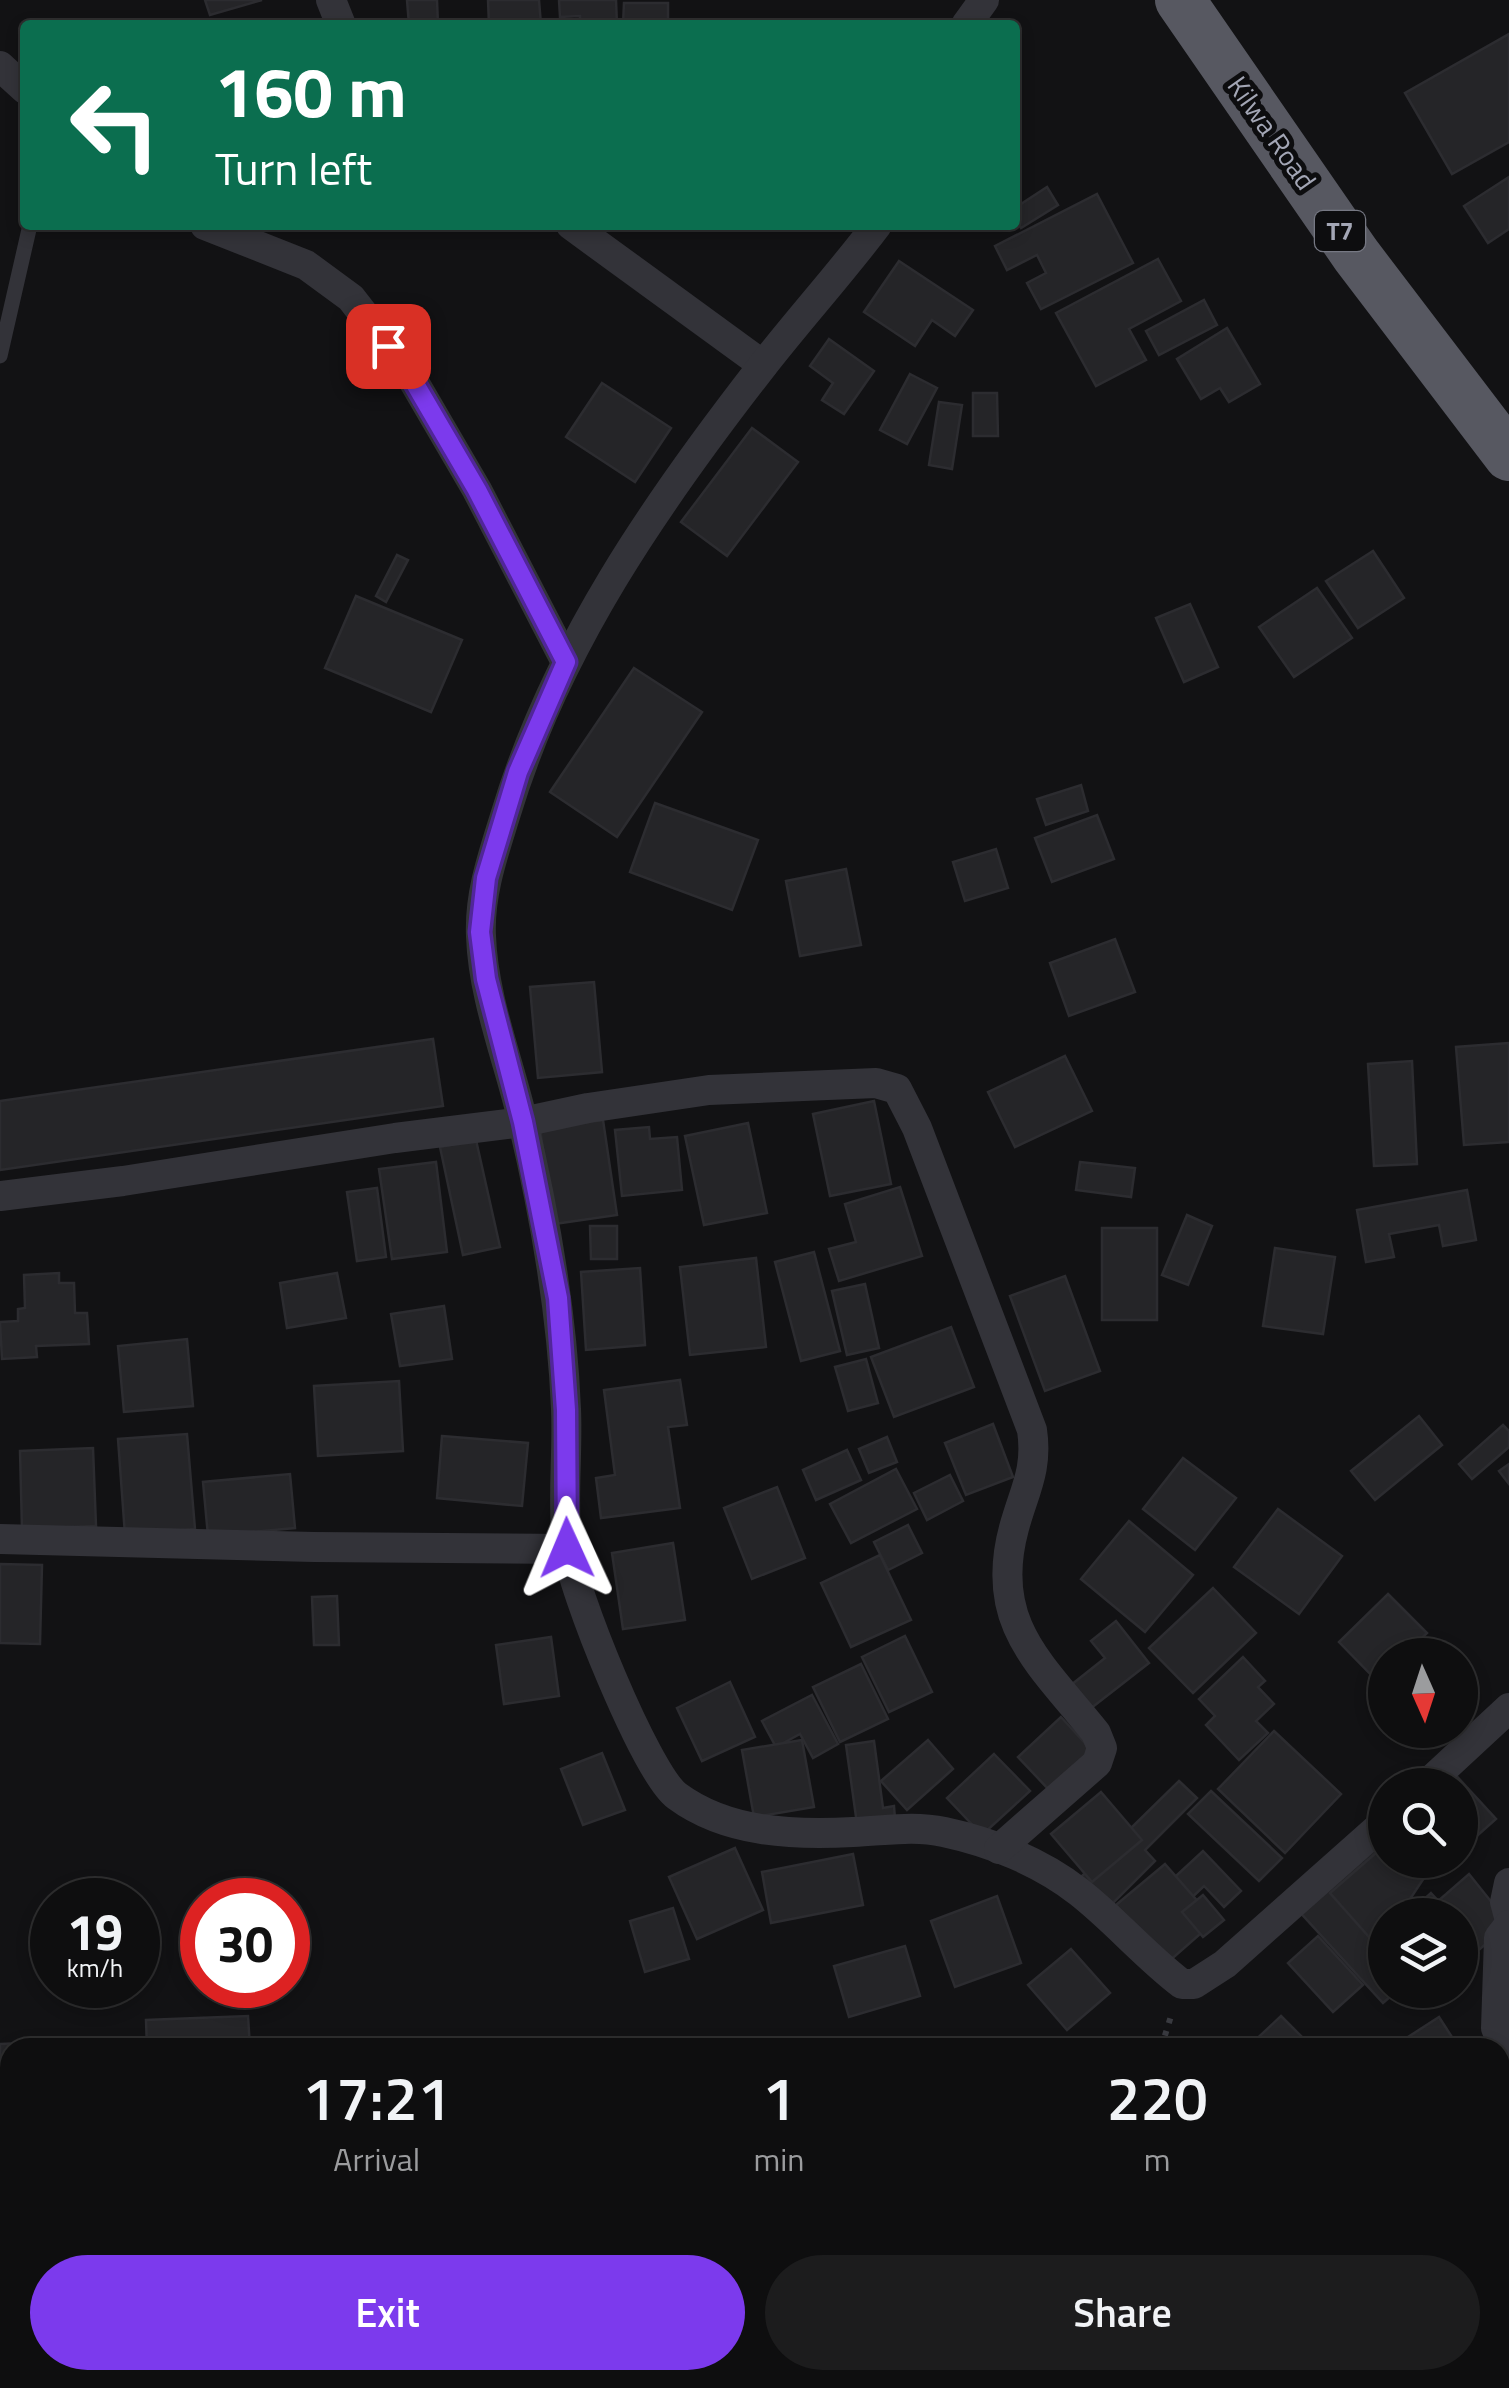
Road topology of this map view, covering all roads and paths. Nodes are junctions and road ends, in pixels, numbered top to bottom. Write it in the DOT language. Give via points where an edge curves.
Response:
graph roads {
  1 [pos="1180,0"];
  2 [pos="0,66"];
  3 [pos="20,84"];
  4 [pos="29,230"];
  5 [pos="218,230"];
  6 [pos="577,230"];
  7 [pos="873,230"];
  8 [pos="0,356"];
  9 [pos="763,365"];
  10 [pos="1509,456"];
  11 [pos="566,662"];
  12 [pos="523,1122"];
  13 [pos="0,1196"];
  14 [pos="0,1539"];
  15 [pos="567,1548"];
  16 [pos="1508,1715"];
  17 [pos="1446,1768"];
  18 [pos="1368,1837"];
  19 [pos="999,1849"];
  20 [pos="1509,1883"];
  21 [pos="1509,1916"];
  22 [pos="1509,1925"];
  23 [pos="1500,2038"];
  1 -- 10 [label="highway, Kilwa Road / T7" via="1356,255"];
  2 -- 3 [label="street"];
  4 -- 8 [label="lane"];
  5 -- 11 [label="street" via="306,265 351,298 407,370"];
  6 -- 9 [label="street"];
  7 -- 9 [label="street"];
  9 -- 11 [label="street" via="655,513"];
  11 -- 12 [label="street" via="518,772 486,878 480,932"];
  12 -- 13 [label="street"];
  12 -- 15 [label="street" via="558,1298"];
  12 -- 19 [label="street" via="709,1090 876,1083 897,1089 904,1099 1032,1430 1033,1469 1006,1576 1011,1617 1102,1748 1097,1763"];
  14 -- 15 [label="street"];
  15 -- 19 [label="street" via="604,1659 654,1768 679,1798 742,1827 938,1830"];
  16 -- 17 [label="street"];
  18 -- 19 [label="street" via="1253,1941 1191,1985 1167,1972 1073,1887"];
  20 -- 21 [label="street"];
  22 -- 23 [label="street" via="1499,1938"];
}
